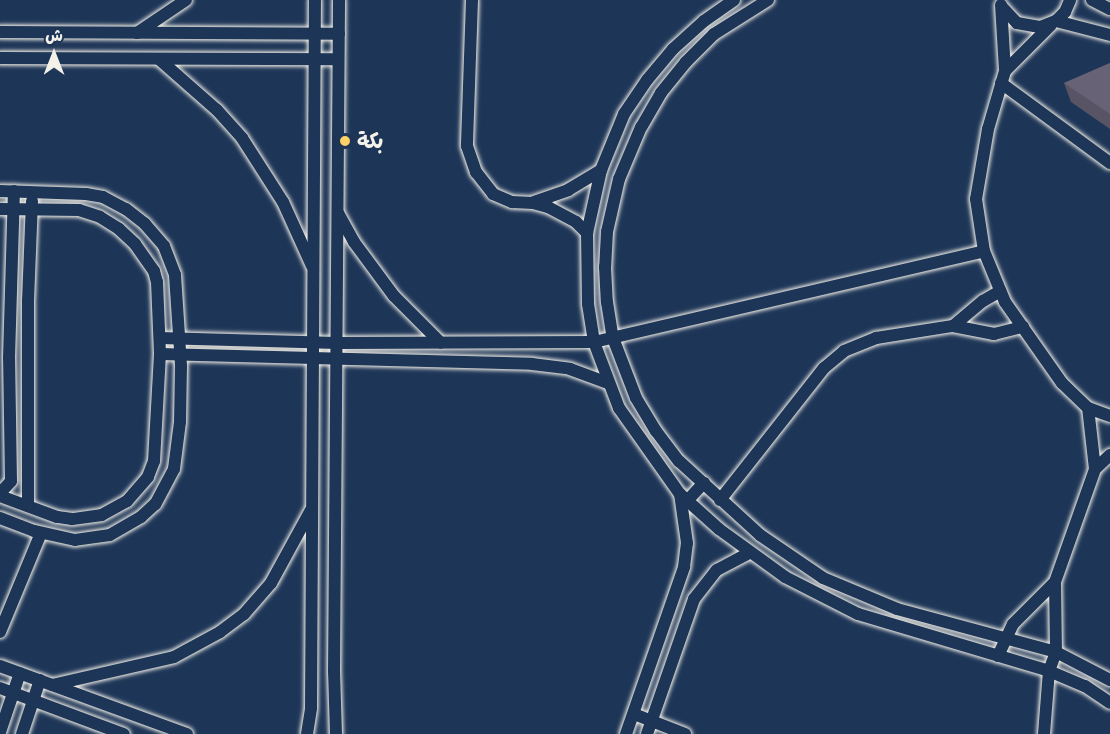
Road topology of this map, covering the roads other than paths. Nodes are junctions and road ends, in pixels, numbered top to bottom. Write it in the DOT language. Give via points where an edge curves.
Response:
graph roads {
  1 [pos="186,0"];
  2 [pos="315,0"];
  3 [pos="339,0"];
  4 [pos="472,0"];
  5 [pos="734,0"];
  6 [pos="768,0"];
  7 [pos="1070,0"];
  8 [pos="1092,0"];
  9 [pos="999,1"];
  10 [pos="1110,9"];
  11 [pos="1054,22"];
  12 [pos="0,32"];
  13 [pos="137,33"];
  14 [pos="315,34"];
  15 [pos="339,34"];
  16 [pos="1110,35"];
  17 [pos="0,58"];
  18 [pos="315,59"];
  19 [pos="338,59"];
  20 [pos="160,60"];
  21 [pos="1003,77"];
  22 [pos="1110,163"];
  23 [pos="601,170"];
  24 [pos="0,191"];
  25 [pos="14,191"];
  26 [pos="32,191"];
  27 [pos="533,203"];
  28 [pos="0,208"];
  29 [pos="13,209"];
  30 [pos="31,209"];
  31 [pos="338,213"];
  32 [pos="587,233"];
  33 [pos="984,251"];
  34 [pos="314,271"];
  35 [pos="1000,291"];
  36 [pos="953,327"];
  37 [pos="1023,327"];
  38 [pos="160,338"];
  39 [pos="180,338"];
  40 [pos="613,338"];
  41 [pos="5,340"];
  42 [pos="314,342"];
  43 [pos="594,342"];
  44 [pos="336,343"];
  45 [pos="441,343"];
  46 [pos="160,354"];
  47 [pos="181,354"];
  48 [pos="314,357"];
  49 [pos="5,358"];
  50 [pos="336,358"];
  51 [pos="608,383"];
  52 [pos="1088,408"];
  53 [pos="1110,416"];
  54 [pos="1110,455"];
  55 [pos="1095,469"];
  56 [pos="705,483"];
  57 [pos="0,494"];
  58 [pos="683,498"];
  59 [pos="720,500"];
  60 [pos="28,505"];
  61 [pos="313,506"];
  62 [pos="0,518"];
  63 [pos="41,533"];
  64 [pos="749,552"];
  65 [pos="1055,582"];
  66 [pos="0,632"];
  67 [pos="1005,638"];
  68 [pos="1056,652"];
  69 [pos="998,657"];
  70 [pos="0,666"];
  71 [pos="1049,671"];
  72 [pos="20,673"];
  73 [pos="40,680"];
  74 [pos="1110,680"];
  75 [pos="52,685"];
  76 [pos="0,688"];
  77 [pos="13,693"];
  78 [pos="33,700"];
  79 [pos="1110,704"];
  80 [pos="634,714"];
  81 [pos="652,721"];
  82 [pos="0,732"];
  83 [pos="22,734"];
  84 [pos="124,734"];
  85 [pos="187,734"];
  86 [pos="308,734"];
  87 [pos="336,734"];
  88 [pos="626,734"];
  89 [pos="647,734"];
  90 [pos="685,734"];
  91 [pos="1044,734"];
  1 -- 13 [label="street"];
  2 -- 14 [label="street"];
  3 -- 15 [label="street"];
  4 -- 27 [label="street" via="467,146 476,172 493,194 512,202"];
  5 -- 23 [label="street" via="704,21 647,80 624,114"];
  6 -- 40 [label="street" via="714,34 686,62 662,93 629,152 607,232 606,290"];
  7 -- 11 [label="street" via="1065,12"];
  8 -- 10 [label="street"];
  9 -- 11 [label="street" via="1007,15 1022,25 1040,27"];
  9 -- 21 [label="street"];
  11 -- 16 [label="street"];
  11 -- 21 [label="street"];
  12 -- 13 [label="street"];
  13 -- 14 [label="street"];
  14 -- 15 [label="street"];
  14 -- 18 [label="street"];
  15 -- 19 [label="street"];
  17 -- 20 [label="street"];
  18 -- 19 [label="street"];
  18 -- 20 [label="street"];
  18 -- 34 [label="street"];
  19 -- 31 [label="street"];
  20 -- 34 [label="street" via="217,110 242,138 283,202"];
  21 -- 22 [label="street"];
  21 -- 33 [label="street" via="988,129 976,199"];
  23 -- 27 [label="street" via="568,190"];
  23 -- 32 [label="street"];
  24 -- 25 [label="street"];
  25 -- 26 [label="street"];
  25 -- 29 [label="street"];
  26 -- 30 [label="street"];
  26 -- 39 [label="street" via="103,197 145,224 171,260"];
  27 -- 32 [label="street" via="562,213"];
  28 -- 29 [label="street"];
  29 -- 30 [label="street"];
  29 -- 41 [label="street"];
  30 -- 38 [label="street" via="79,210 107,222 135,244 157,282"];
  30 -- 60 [label="street"];
  31 -- 44 [label="street"];
  31 -- 45 [label="street" via="394,296"];
  32 -- 43 [label="street" via="588,304"];
  33 -- 35 [label="street"];
  33 -- 40 [label="street"];
  34 -- 42 [label="street"];
  35 -- 36 [label="street"];
  35 -- 37 [label="street"];
  36 -- 37 [label="street" via="994,333"];
  36 -- 59 [label="street" via="876,338 833,359"];
  37 -- 52 [label="street" via="1062,383"];
  38 -- 39 [label="street"];
  38 -- 46 [label="street"];
  39 -- 42 [label="street"];
  39 -- 47 [label="street"];
  40 -- 43 [label="street"];
  40 -- 56 [label="street" via="625,375 656,431 679,461"];
  41 -- 49 [label="street"];
  42 -- 44 [label="street"];
  42 -- 48 [label="street"];
  43 -- 45 [label="street"];
  43 -- 51 [label="street"];
  44 -- 45 [label="street"];
  44 -- 50 [label="street"];
  46 -- 47 [label="street"];
  46 -- 60 [label="street" via="154,461 137,491 116,509 87,519 57,517"];
  47 -- 48 [label="street"];
  47 -- 63 [label="street" via="177,450 171,475 155,504 126,528 110,535 75,540"];
  48 -- 50 [label="street"];
  48 -- 61 [label="street"];
  49 -- 57 [label="street" via="11,481"];
  50 -- 51 [label="street" via="550,365"];
  50 -- 87 [label="street"];
  51 -- 58 [label="street" via="631,427"];
  52 -- 53 [label="street"];
  52 -- 55 [label="street"];
  54 -- 55 [label="street"];
  55 -- 65 [label="street"];
  56 -- 58 [label="street"];
  56 -- 59 [label="street"];
  57 -- 60 [label="street"];
  58 -- 64 [label="street"];
  58 -- 80 [label="street" via="687,543 684,567"];
  59 -- 67 [label="street" via="760,535 823,578 897,609"];
  61 -- 75 [label="street" via="271,583 244,614 220,632 174,657"];
  61 -- 86 [label="street"];
  62 -- 63 [label="street"];
  63 -- 66 [label="street"];
  64 -- 69 [label="street" via="814,594 858,614"];
  64 -- 81 [label="street" via="717,570 693,599"];
  65 -- 67 [label="street" via="1013,624"];
  65 -- 68 [label="street"];
  67 -- 68 [label="street"];
  67 -- 69 [label="street"];
  68 -- 71 [label="street"];
  68 -- 74 [label="street"];
  69 -- 71 [label="street"];
  70 -- 72 [label="street"];
  71 -- 79 [label="street" via="1085,686"];
  71 -- 91 [label="street"];
  72 -- 73 [label="street"];
  72 -- 77 [label="street"];
  73 -- 75 [label="street"];
  73 -- 78 [label="street"];
  75 -- 85 [label="street"];
  76 -- 77 [label="street"];
  77 -- 78 [label="street"];
  77 -- 82 [label="street"];
  78 -- 83 [label="street"];
  78 -- 84 [label="street"];
  80 -- 81 [label="street"];
  80 -- 88 [label="street"];
  81 -- 89 [label="street"];
  81 -- 90 [label="street"];
}
